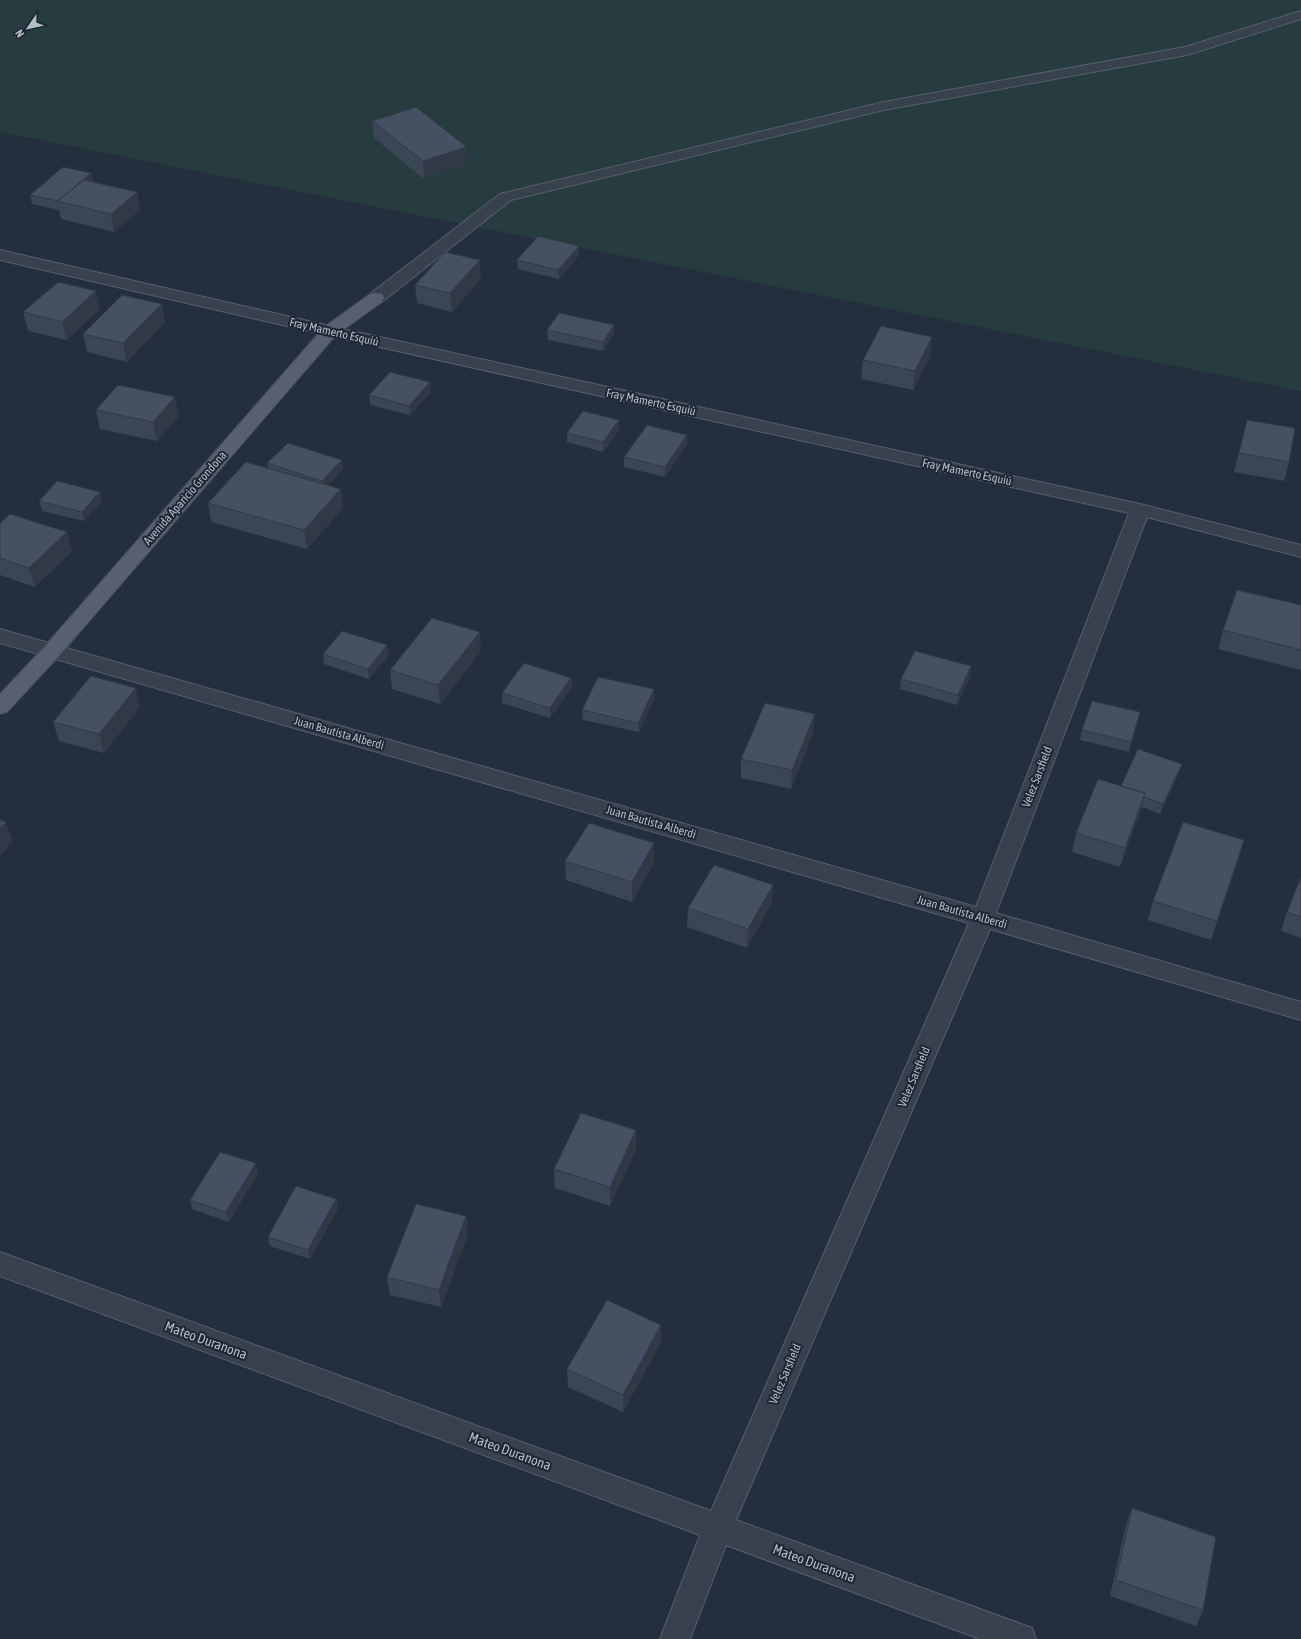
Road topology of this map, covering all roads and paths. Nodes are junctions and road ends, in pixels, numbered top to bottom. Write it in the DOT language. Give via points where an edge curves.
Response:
graph roads {
  1 [pos="1301,15"];
  2 [pos="0,255"];
  3 [pos="376,298"];
  4 [pos="330,331"];
  5 [pos="1140,510"];
  6 [pos="1301,551"];
  7 [pos="0,636"];
  8 [pos="52,651"];
  9 [pos="0,706"];
  10 [pos="983,918"];
  11 [pos="1301,1011"];
  12 [pos="0,1264"];
  13 [pos="718,1528"];
  14 [pos="675,1639"];
  15 [pos="1021,1639"];
  1 -- 3 [label="street" via="1187,51 884,106 506,198"];
  2 -- 4 [label="street, Fray Mamerto Esquiú"];
  3 -- 4 [label="main road, Avenida Aparicio Grondona"];
  4 -- 5 [label="street, Fray Mamerto Esquiú"];
  4 -- 8 [label="main road, Avenida Aparicio Grondona"];
  5 -- 6 [label="street, Fray Mamerto Esquiú"];
  5 -- 10 [label="street, Velez Sarsfield"];
  7 -- 8 [label="street, Juan Bautista Alberdi"];
  8 -- 9 [label="main road, Avenida Aparicio Grondona"];
  8 -- 10 [label="street, Juan Bautista Alberdi"];
  10 -- 11 [label="street, Juan Bautista Alberdi"];
  10 -- 13 [label="street, Velez Sarsfield"];
  12 -- 13 [label="street, Mateo Duranona"];
  13 -- 14 [label="street, Velez Sarsfield"];
  13 -- 15 [label="street, Mateo Duranona"];
}
